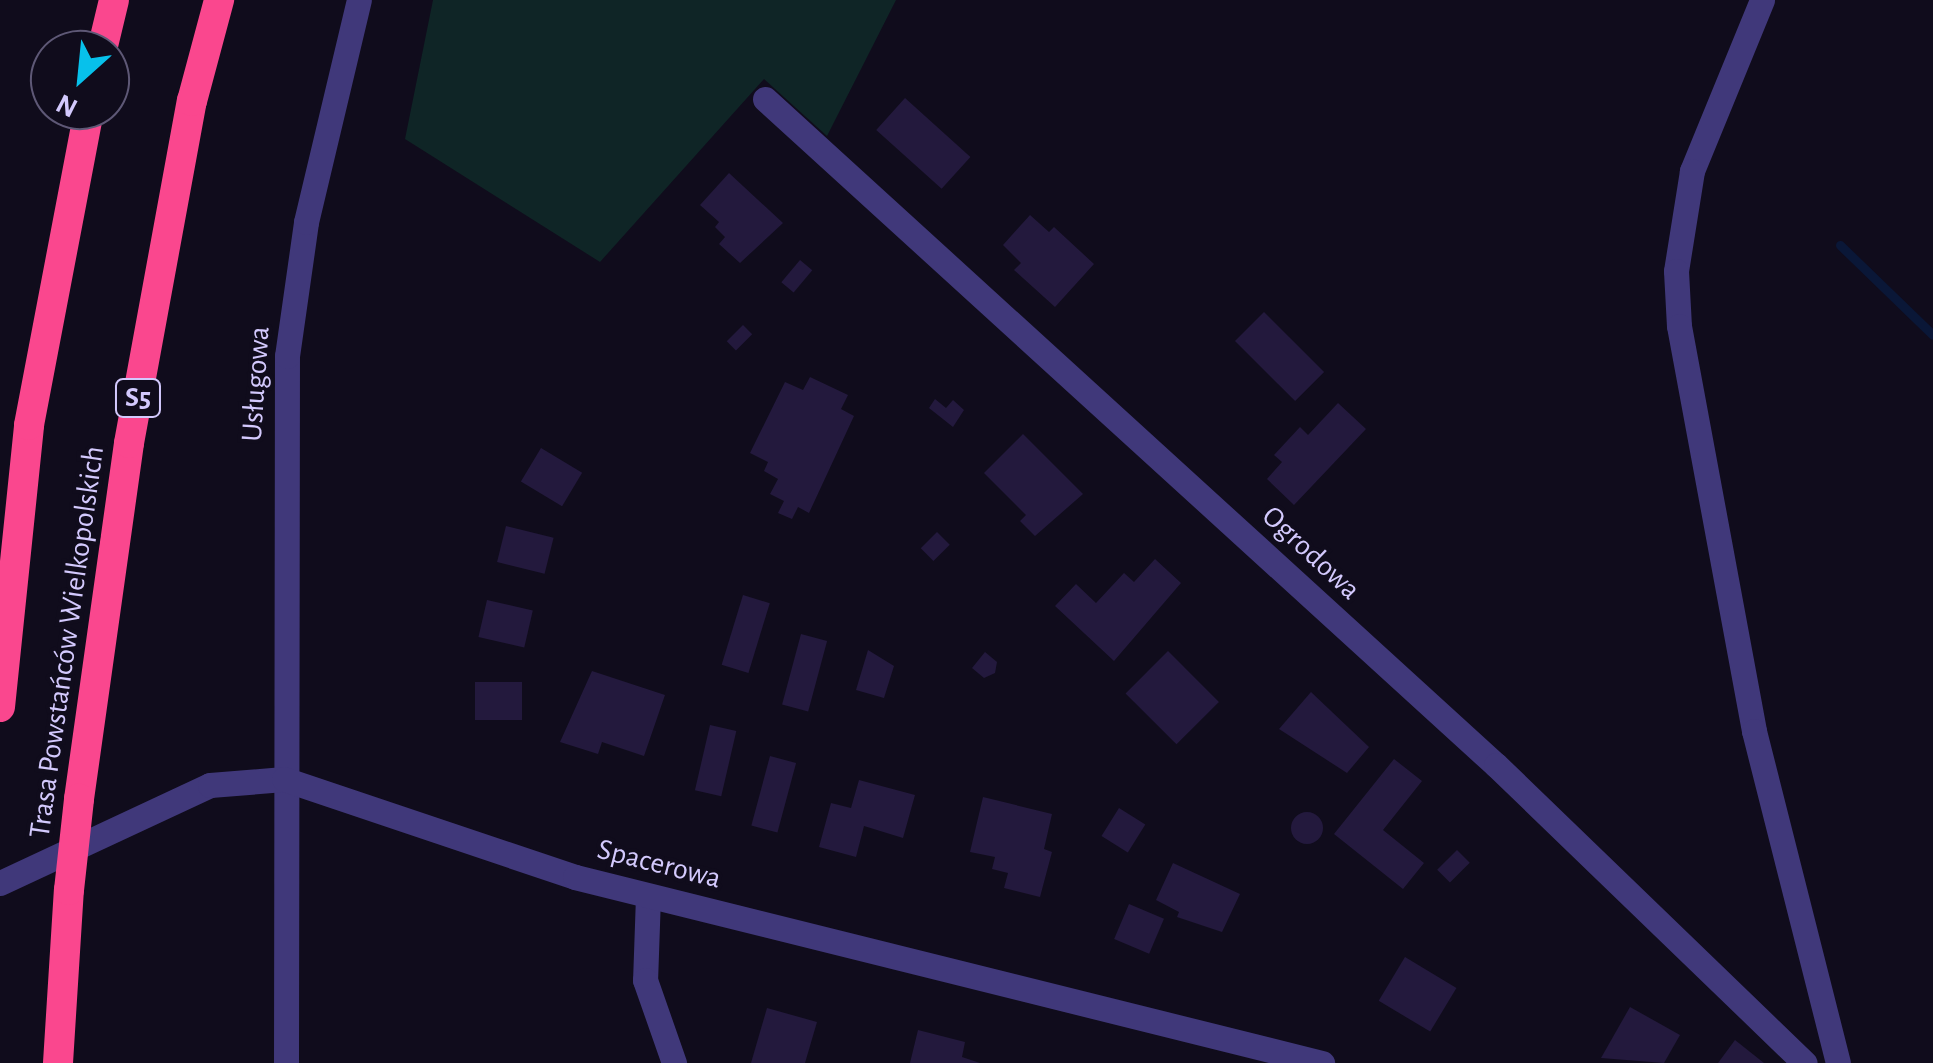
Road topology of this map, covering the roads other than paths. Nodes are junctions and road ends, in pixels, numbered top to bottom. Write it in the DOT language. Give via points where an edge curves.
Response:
graph roads {
  1 [pos="114,0"];
  2 [pos="218,0"];
  3 [pos="359,0"];
  4 [pos="1762,0"];
  5 [pos="107,30"];
  6 [pos="765,100"];
  7 [pos="84,130"];
  8 [pos="0,707"];
  9 [pos="284,779"];
  10 [pos="0,882"];
  11 [pos="648,896"];
  12 [pos="58,1063"];
  13 [pos="286,1063"];
  14 [pos="674,1063"];
  15 [pos="1322,1063"];
  16 [pos="1805,1063"];
  17 [pos="1838,1063"];
  1 -- 5 [label="highway"];
  2 -- 12 [label="highway, Trasa Powstańców Wielkopolskich / S5, bridge" via="192,101 129,444 79,799"];
  3 -- 9 [label="street, Usługowa" via="306,222 287,356"];
  4 -- 17 [label="street" via="1692,171 1676,271 1679,326 1754,731"];
  6 -- 16 [label="street, Ogrodowa" via="1496,765"];
  7 -- 8 [label="highway, Trasa Powstańców Wielkopolskich" via="29,425"];
  9 -- 10 [label="street, Spacerowa" via="210,785"];
  9 -- 11 [label="street, Spacerowa"];
  9 -- 13 [label="street, Usługowa"];
  11 -- 14 [label="street" via="646,980"];
  11 -- 15 [label="street, Spacerowa"];
}
